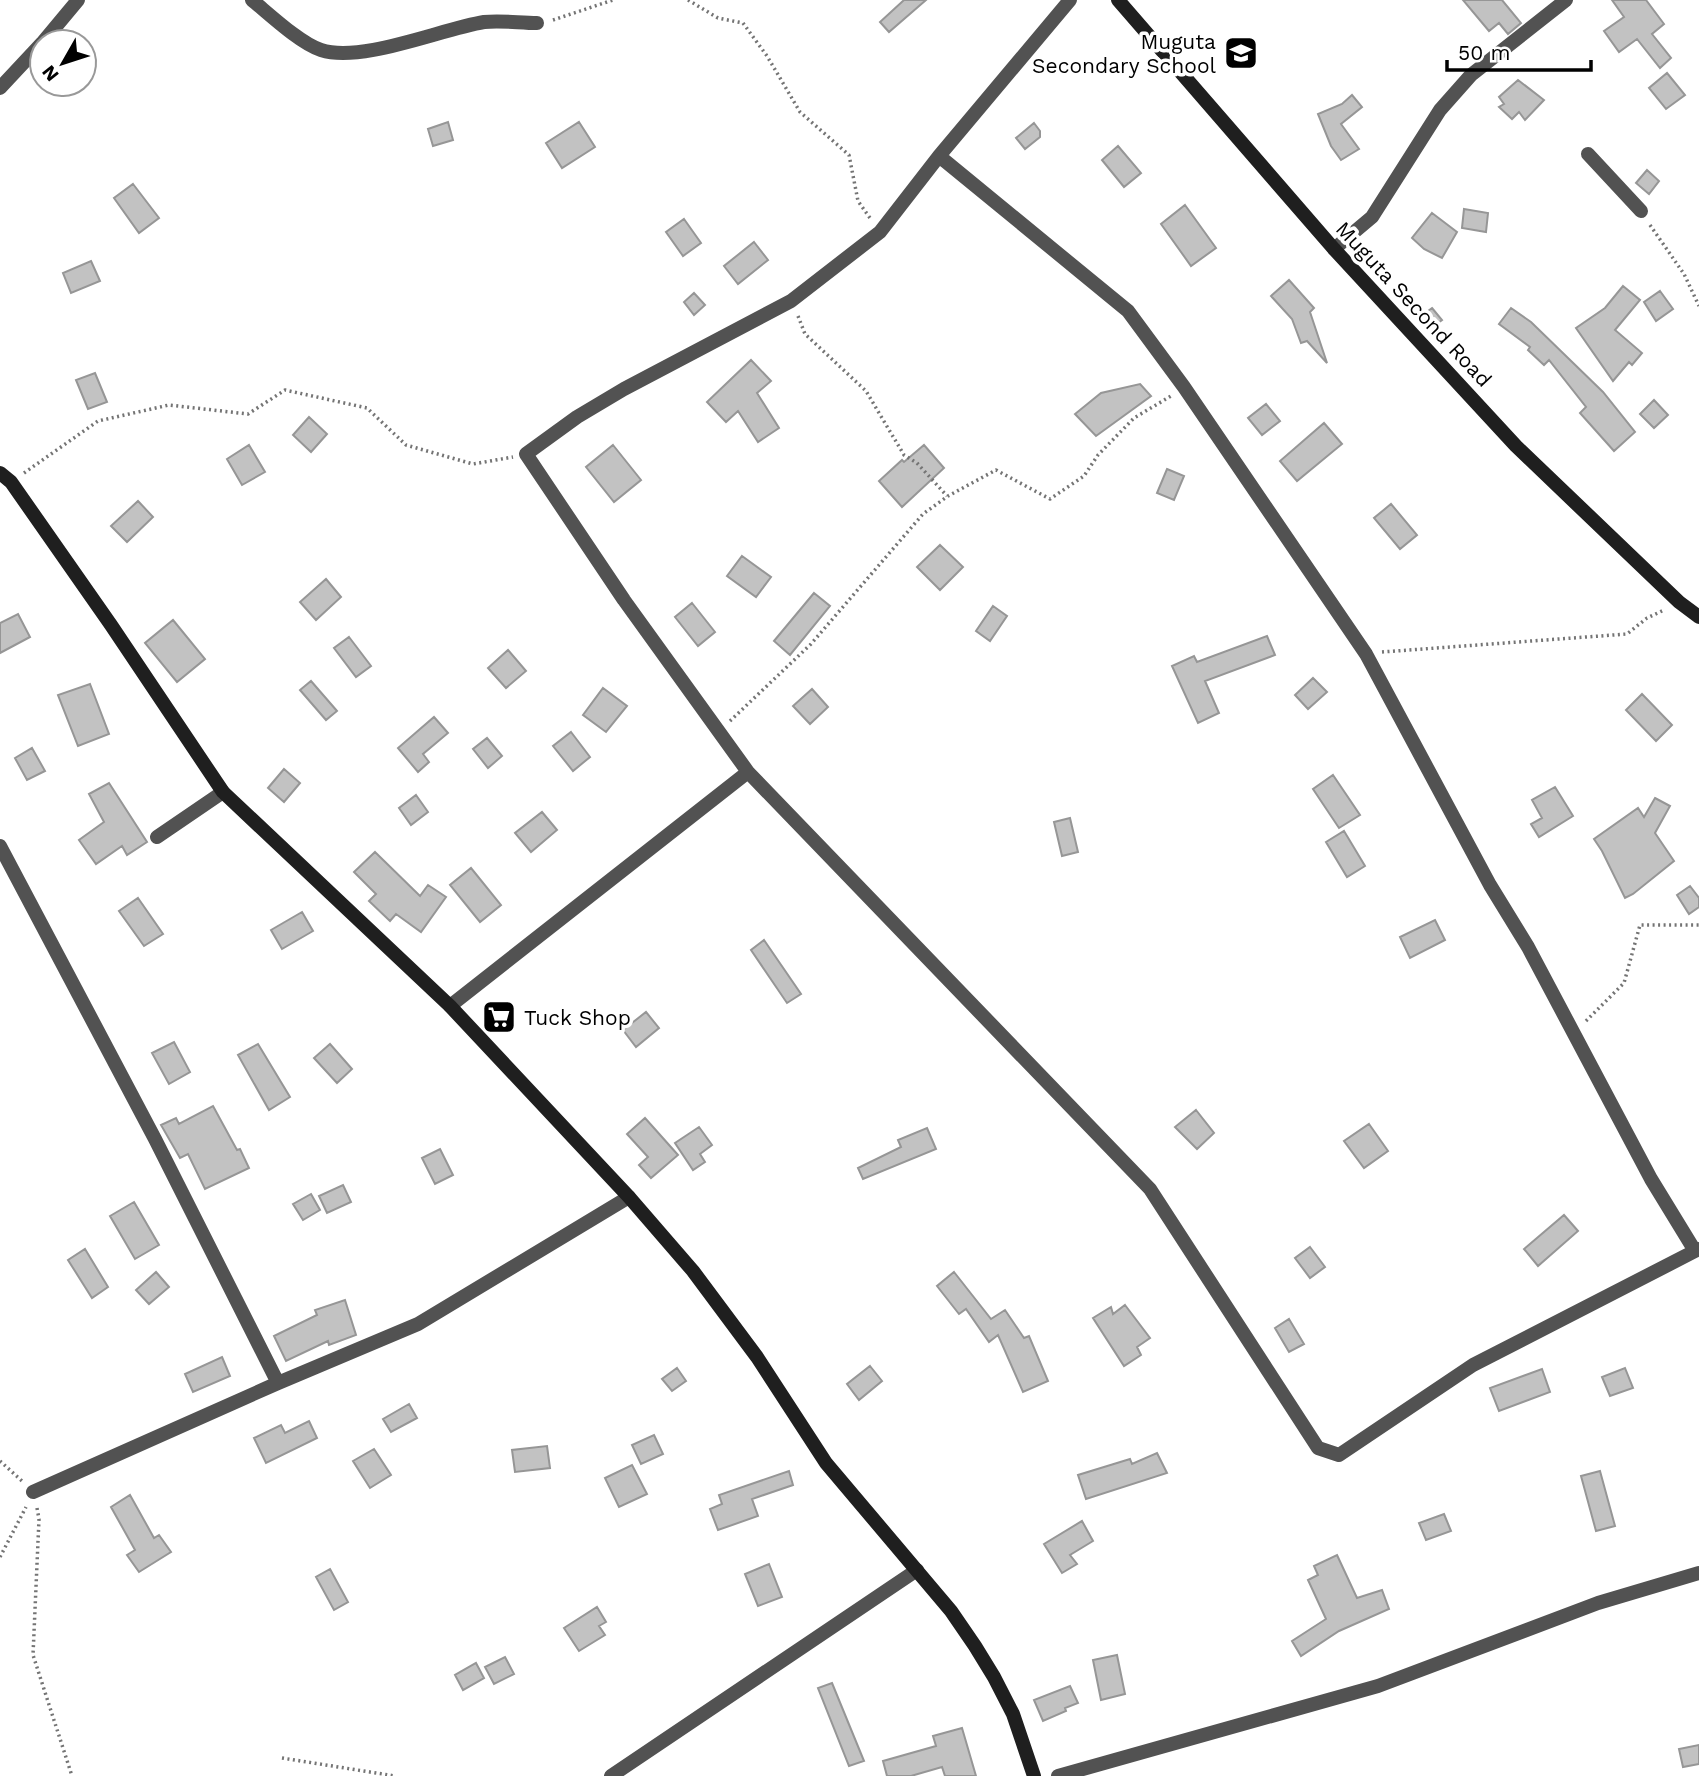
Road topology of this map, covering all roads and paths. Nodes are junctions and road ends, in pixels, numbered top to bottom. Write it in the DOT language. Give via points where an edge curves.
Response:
graph roads {
  1 [pos="78,0"];
  2 [pos="252,0"];
  3 [pos="614,0"];
  4 [pos="688,0"];
  5 [pos="1070,0"];
  6 [pos="1118,0"];
  7 [pos="1566,0"];
  8 [pos="537,23"];
  9 [pos="55,28"];
  10 [pos="28,59"];
  11 [pos="0,88"];
  12 [pos="1588,154"];
  13 [pos="939,156"];
  14 [pos="1641,211"];
  15 [pos="880,232"];
  16 [pos="1334,250"];
  17 [pos="791,301"];
  18 [pos="1699,306"];
  19 [pos="1184,387"];
  20 [pos="526,454"];
  21 [pos="6,478"];
  22 [pos="948,496"];
  23 [pos="1679,602"];
  24 [pos="1699,617"];
  25 [pos="1366,654"];
  26 [pos="719,733"];
  27 [pos="748,772"];
  28 [pos="223,792"];
  29 [pos="157,836"];
  30 [pos="0,846"];
  31 [pos="1699,925"];
  32 [pos="450,1006"];
  33 [pos="1574,1033"];
  34 [pos="629,1196"];
  35 [pos="1697,1250"];
  36 [pos="278,1383"];
  37 [pos="0,1461"];
  38 [pos="33,1492"];
  39 [pos="0,1557"];
  40 [pos="917,1570"];
  41 [pos="1699,1573"];
  42 [pos="282,1758"];
  43 [pos="72,1776"];
  44 [pos="396,1776"];
  45 [pos="611,1776"];
  46 [pos="1034,1776"];
  47 [pos="1058,1776"];
  1 -- 9 [label="street"];
  2 -- 8 [label="street" via="320,50 343,54 485,22"];
  3 -- 8 [label="path"];
  4 -- 15 [label="path" via="718,18 743,23 800,112 849,155 859,201"];
  5 -- 13 [label="street"];
  6 -- 16 [label="street, Muguta Second Road"];
  7 -- 16 [label="street" via="1471,75 1440,110 1372,217"];
  10 -- 11 [label="street"];
  12 -- 14 [label="street"];
  13 -- 15 [label="street"];
  13 -- 19 [label="street" via="1128,311"];
  14 -- 18 [label="path" via="1685,274"];
  15 -- 17 [label="street"];
  16 -- 23 [label="street, Muguta Second Road" via="1516,446"];
  17 -- 20 [label="street" via="624,389"];
  17 -- 22 [label="path" via="805,334 866,391 904,455"];
  19 -- 22 [label="path" via="1134,418 1098,454 1084,476 1050,499 996,470"];
  19 -- 25 [label="street"];
  20 -- 21 [label="path" via="473,464 406,445 367,408 285,390 248,414 169,405 98,421"];
  20 -- 26 [label="street"];
  21 -- 28 [label="street"];
  22 -- 26 [label="path" via="923,514 811,644"];
  23 -- 24 [label="street, Muguta Second Road"];
  23 -- 25 [label="path" via="1627,634"];
  25 -- 33 [label="street"];
  26 -- 27 [label="street"];
  27 -- 32 [label="street"];
  27 -- 35 [label="street" via="1150,1189 1318,1448 1339,1455 1473,1365"];
  28 -- 29 [label="street"];
  28 -- 32 [label="street"];
  30 -- 36 [label="street"];
  31 -- 33 [label="path" via="1640,925 1624,983"];
  32 -- 34 [label="street"];
  33 -- 35 [label="street" via="1650,1179"];
  34 -- 36 [label="street" via="418,1324"];
  34 -- 40 [label="street" via="758,1357 826,1463"];
  36 -- 38 [label="street"];
  37 -- 38 [label="path"];
  38 -- 39 [label="path"];
  38 -- 43 [label="path" via="39,1519 33,1655"];
  40 -- 45 [label="street"];
  40 -- 46 [label="street" via="994,1676 1013,1714"];
  41 -- 47 [label="street" via="1598,1602 1378,1686"];
  42 -- 44 [label="path"];
}
